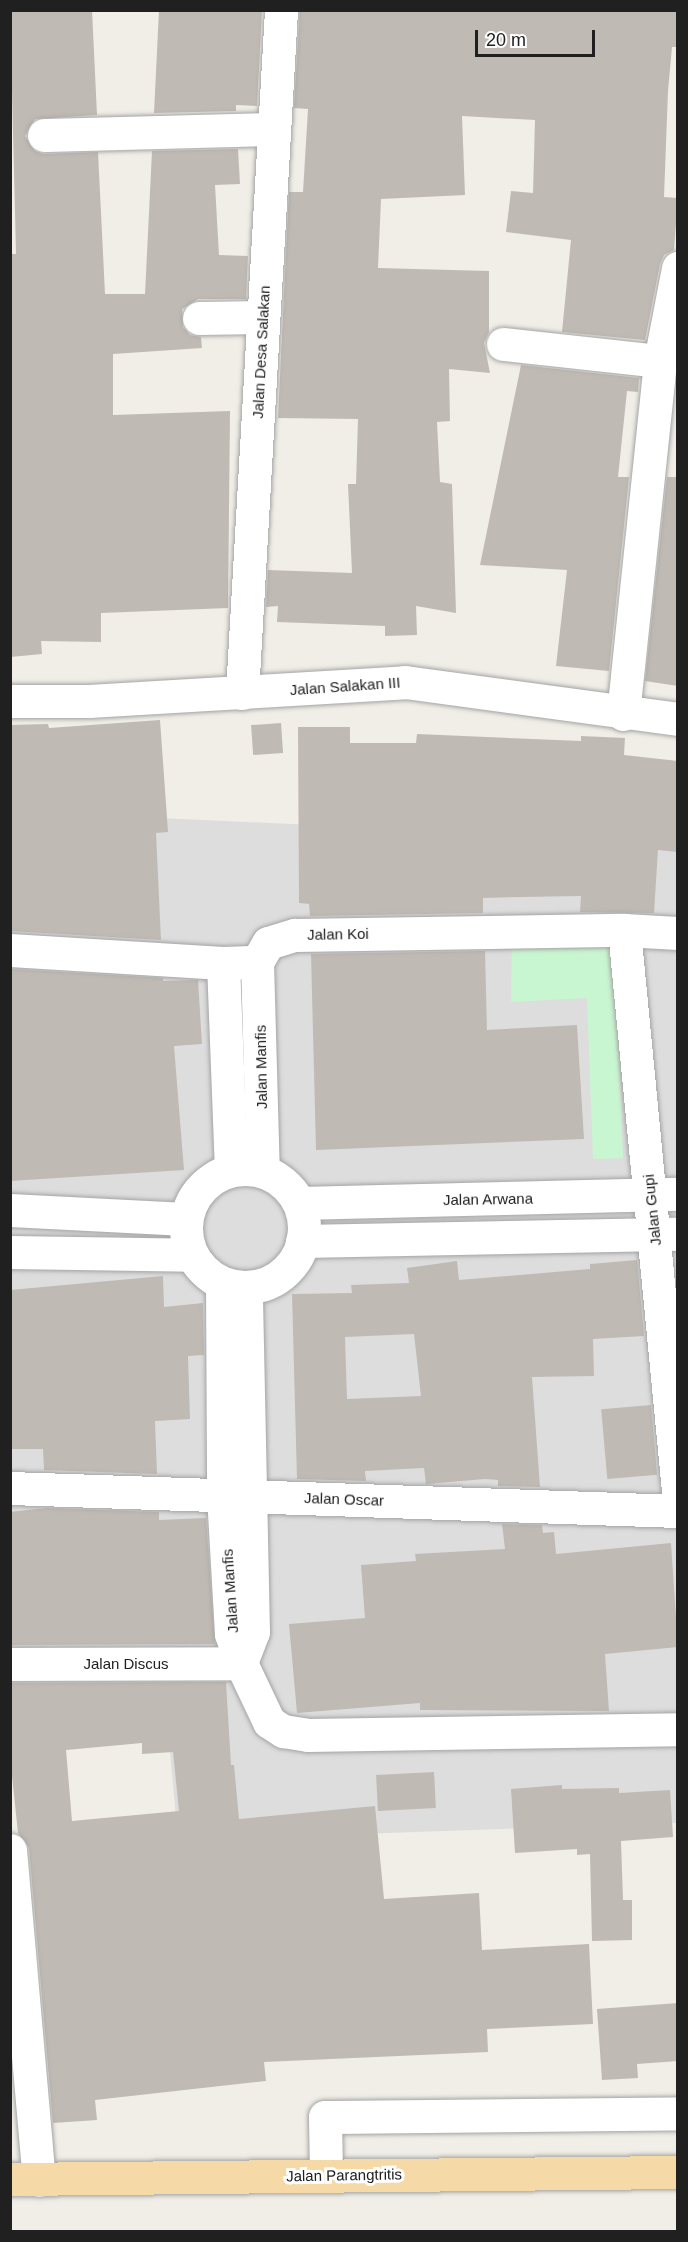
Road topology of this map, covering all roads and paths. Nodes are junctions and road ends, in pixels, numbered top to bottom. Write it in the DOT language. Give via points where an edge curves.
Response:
graph roads {
  1 [pos="280,10"];
  2 [pos="273,129"];
  3 [pos="44,135"];
  4 [pos="678,268"];
  5 [pos="263,317"];
  6 [pos="199,318"];
  7 [pos="503,344"];
  8 [pos="660,361"];
  9 [pos="242,693"];
  10 [pos="10,701"];
  11 [pos="623,714"];
  12 [pos="678,719"];
  13 [pos="624,930"];
  14 [pos="678,933"];
  15 [pos="10,950"];
  16 [pos="257,962"];
  17 [pos="224,963"];
  18 [pos="231,1170"];
  19 [pos="263,1171"];
  20 [pos="664,1194"];
  21 [pos="299,1203"];
  22 [pos="10,1210"];
  23 [pos="186,1220"];
  24 [pos="666,1234"];
  25 [pos="302,1241"];
  26 [pos="10,1252"];
  27 [pos="192,1255"];
  28 [pos="234,1285"];
  29 [pos="10,1488"];
  30 [pos="678,1491"];
  31 [pos="237,1495"];
  32 [pos="678,1511"];
  33 [pos="241,1663"];
  34 [pos="10,1664"];
  35 [pos="678,1730"];
  36 [pos="10,1850"];
  37 [pos="678,2113"];
  38 [pos="678,2172"];
  39 [pos="326,2174"];
  40 [pos="25,2180"];
  1 -- 2 [label="street, Jalan Desa Salakan"];
  2 -- 3 [label="street"];
  2 -- 5 [label="street, Jalan Desa Salakan"];
  4 -- 8 [label="street"];
  5 -- 6 [label="street"];
  5 -- 9 [label="street, Jalan Desa Salakan"];
  7 -- 8 [label="street"];
  8 -- 11 [label="street"];
  9 -- 10 [label="street, Jalan Salakan III"];
  9 -- 11 [label="street, Jalan Salakan III" via="405,682"];
  11 -- 12 [label="street, Jalan Salakan III"];
  13 -- 14 [label="street, Jalan Koi"];
  13 -- 16 [label="street, Jalan Koi" via="295,935 268,943"];
  13 -- 20 [label="street, Jalan Gupi"];
  15 -- 17 [label="street"];
  16 -- 17 [label="street"];
  16 -- 19 [label="street, Jalan Manfis"];
  17 -- 18 [label="street"];
  18 -- 19 [label="street"];
  18 -- 23 [label="street" via="206,1183 190,1206"];
  19 -- 21 [label="street" via="278,1178"];
  20 -- 21 [label="street, Jalan Arwana"];
  20 -- 24 [label="street, Jalan Gupi"];
  21 -- 25 [label="street" via="304,1222"];
  22 -- 23 [label="street"];
  23 -- 27 [label="street"];
  24 -- 25 [label="street"];
  24 -- 30 [label="street, Jalan Gupi"];
  25 -- 28 [label="street" via="286,1271 272,1281"];
  26 -- 27 [label="street"];
  27 -- 28 [label="street" via="205,1272"];
  28 -- 31 [label="street, Jalan Manfis"];
  29 -- 31 [label="street, Jalan Oscar"];
  31 -- 32 [label="street, Jalan Oscar"];
  31 -- 33 [label="street, Jalan Manfis" via="231,1634"];
  33 -- 34 [label="street, Jalan Discus"];
  33 -- 35 [label="street, Jalan Manfis" via="269,1722 283,1731 308,1736"];
  36 -- 40 [label="street"];
  37 -- 39 [label="street" via="325,2117"];
  38 -- 39 [label="main road, Jalan Parangtritis"];
  39 -- 40 [label="main road, Jalan Parangtritis"];
}
